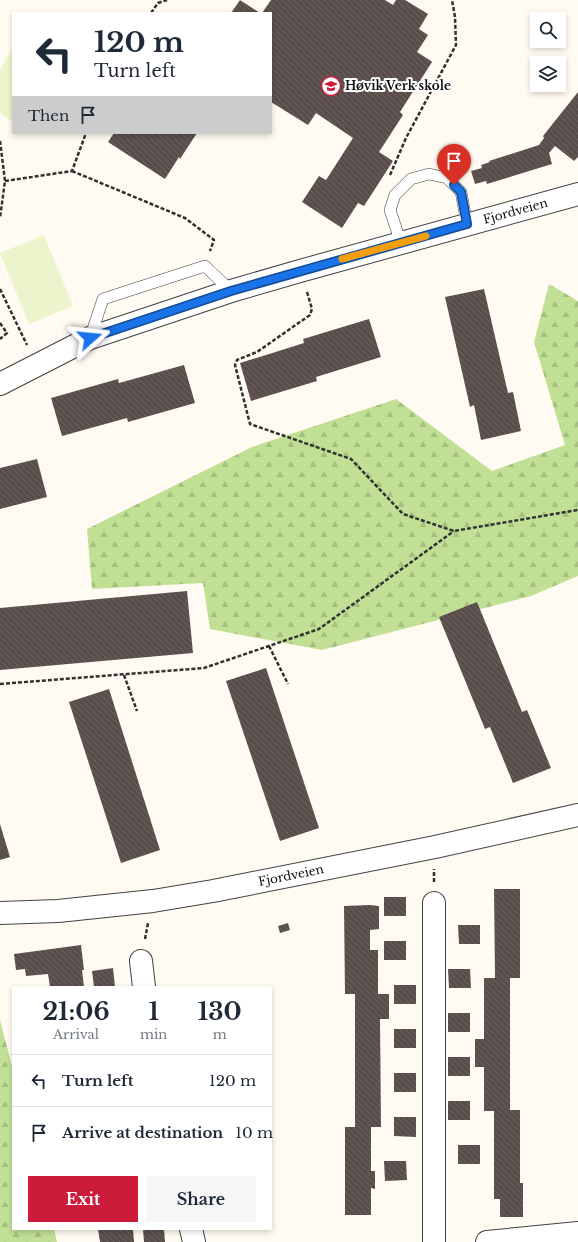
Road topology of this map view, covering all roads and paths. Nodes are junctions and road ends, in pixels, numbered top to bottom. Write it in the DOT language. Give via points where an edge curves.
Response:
graph roads {
  1 [pos="166,0"];
  2 [pos="452,0"];
  3 [pos="157,2"];
  4 [pos="152,12"];
  5 [pos="86,134"];
  6 [pos="0,141"];
  7 [pos="72,171"];
  8 [pos="390,176"];
  9 [pos="5,181"];
  10 [pos="578,194"];
  11 [pos="0,218"];
  12 [pos="467,224"];
  13 [pos="401,243"];
  14 [pos="205,266"];
  15 [pos="300,271"];
  16 [pos="0,290"];
  17 [pos="231,291"];
  18 [pos="0,323"];
  19 [pos="90,338"];
  20 [pos="0,339"];
  21 [pos="37,364"];
  22 [pos="1,381"];
  23 [pos="578,510"];
  24 [pos="454,531"];
  25 [pos="269,646"];
  26 [pos="124,675"];
  27 [pos="0,684"];
  28 [pos="288,684"];
  29 [pos="137,711"];
  30 [pos="578,815"];
  31 [pos="435,847"];
  32 [pos="153,900"];
  33 [pos="434,903"];
  34 [pos="0,913"];
  35 [pos="141,961"];
  36 [pos="144,986"];
  37 [pos="191,1230"];
  38 [pos="578,1233"];
  39 [pos="194,1242"];
  40 [pos="434,1242"];
  41 [pos="487,1242"];
  1 -- 3 [label="path"];
  2 -- 8 [label="path" via="456,45 406,138"];
  3 -- 4 [label="path"];
  5 -- 7 [label="path"];
  6 -- 9 [label="path"];
  7 -- 9 [label="path"];
  7 -- 14 [label="path" via="185,218 214,240"];
  9 -- 11 [label="path"];
  10 -- 12 [label="street, Fjordveien"];
  12 -- 13 [label="street, Fjordveien"];
  12 -- 13 [label="lane" via="461,192 448,178 429,174 411,179 396,195 390,210"];
  13 -- 15 [label="street, Fjordveien"];
  14 -- 17 [label="lane"];
  14 -- 19 [label="lane" via="103,299"];
  15 -- 17 [label="street, Fjordveien"];
  15 -- 24 [label="path" via="312,309 310,314 257,352 237,360 235,365 250,424 351,460 402,514"];
  16 -- 21 [label="path"];
  17 -- 19 [label="street, Fjordveien"];
  18 -- 20 [label="path" via="7,333"];
  19 -- 21 [label="street, Fjordveien"];
  21 -- 22 [label="street, Fjordveien"];
  23 -- 24 [label="path"];
  24 -- 25 [label="path" via="319,629"];
  25 -- 26 [label="path" via="204,668"];
  25 -- 28 [label="path"];
  26 -- 27 [label="path"];
  26 -- 29 [label="path"];
  30 -- 31 [label="street, Fjordveien"];
  31 -- 32 [label="street, Fjordveien" via="213,891"];
  31 -- 33 [label="path"];
  32 -- 34 [label="street, Fjordveien" via="58,911"];
  32 -- 35 [label="path"];
  33 -- 40 [label="street"];
  35 -- 36 [label="street"];
  37 -- 39 [label="street"];
  38 -- 41 [label="street"];
}
